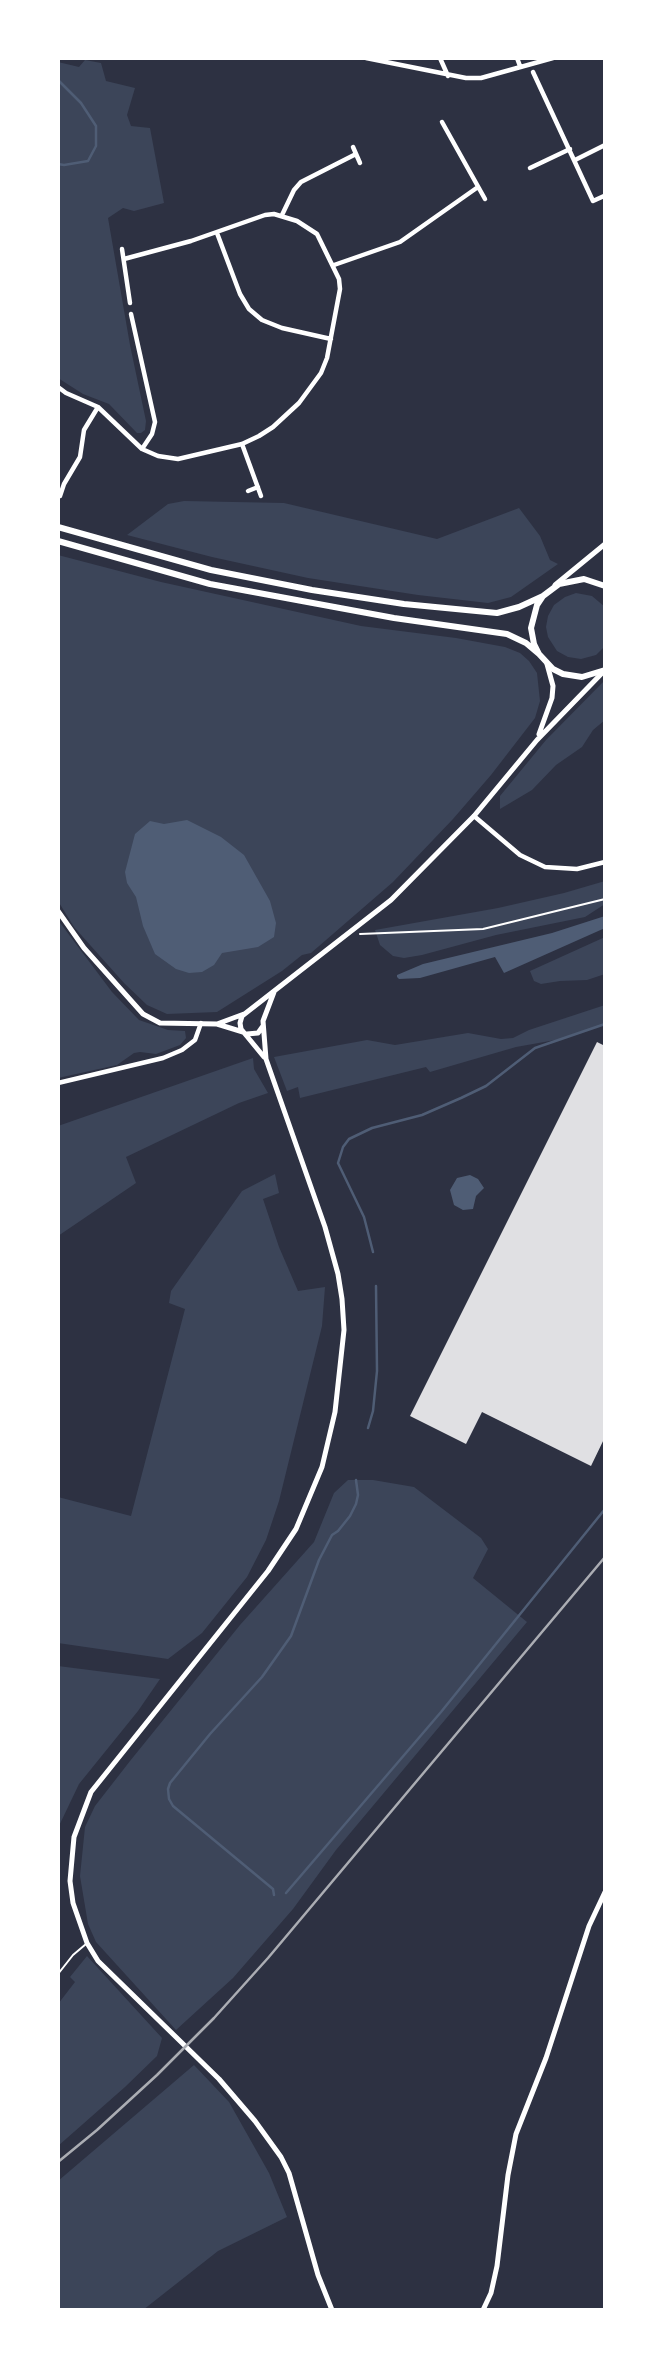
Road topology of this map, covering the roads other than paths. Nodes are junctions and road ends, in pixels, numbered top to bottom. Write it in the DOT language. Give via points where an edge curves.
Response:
graph roads {
  1 [pos="366,58"];
  2 [pos="440,58"];
  3 [pos="517,58"];
  4 [pos="553,58"];
  5 [pos="520,66"];
  6 [pos="533,72"];
  7 [pos="448,76"];
  8 [pos="442,122"];
  9 [pos="605,145"];
  10 [pos="354,147"];
  11 [pos="570,149"];
  12 [pos="356,154"];
  13 [pos="575,160"];
  14 [pos="360,163"];
  15 [pos="530,168"];
  16 [pos="478,187"];
  17 [pos="605,198"];
  18 [pos="485,199"];
  19 [pos="282,216"];
  20 [pos="217,233"];
  21 [pos="122,249"];
  22 [pos="124,259"];
  23 [pos="334,265"];
  24 [pos="130,303"];
  25 [pos="131,314"];
  26 [pos="331,338"];
  27 [pos="58,387"];
  28 [pos="58,393"];
  29 [pos="66,393"];
  30 [pos="98,407"];
  31 [pos="242,444"];
  32 [pos="142,449"];
  33 [pos="258,487"];
  34 [pos="248,491"];
  35 [pos="59,496"];
  36 [pos="261,496"];
  37 [pos="67,498"];
  38 [pos="58,527"];
  39 [pos="58,541"];
  40 [pos="605,544"];
  41 [pos="605,586"];
  42 [pos="552,588"];
  43 [pos="543,596"];
  44 [pos="539,654"];
  45 [pos="547,664"];
  46 [pos="605,670"];
  47 [pos="537,740"];
  48 [pos="474,816"];
  49 [pos="605,862"];
  50 [pos="58,911"];
  51 [pos="274,992"];
  52 [pos="247,1013"];
  53 [pos="201,1023"];
  54 [pos="217,1024"];
  55 [pos="263,1024"];
  56 [pos="245,1033"];
  57 [pos="266,1059"];
  58 [pos="58,1083"];
  59 [pos="605,1892"];
  60 [pos="87,1943"];
  61 [pos="58,1974"];
  62 [pos="332,2310"];
  63 [pos="484,2310"];
  1 -- 7 [label="street"];
  2 -- 7 [label="street"];
  3 -- 5 [label="street"];
  4 -- 5 [label="street"];
  5 -- 7 [label="street" via="481,78"];
  6 -- 11 [label="street"];
  8 -- 16 [label="street"];
  9 -- 13 [label="street"];
  10 -- 12 [label="street"];
  11 -- 13 [label="street"];
  11 -- 15 [label="street"];
  12 -- 14 [label="street"];
  12 -- 19 [label="street" via="301,182"];
  13 -- 17 [label="street" via="593,201"];
  16 -- 18 [label="street"];
  16 -- 23 [label="street" via="400,242"];
  19 -- 20 [label="street" via="265,215"];
  19 -- 23 [label="street" via="317,234"];
  20 -- 22 [label="street"];
  20 -- 26 [label="street" via="249,309 282,328"];
  21 -- 22 [label="street"];
  22 -- 24 [label="street"];
  23 -- 26 [label="street" via="340,289"];
  25 -- 32 [label="street" via="155,422"];
  26 -- 31 [label="street" via="321,373 304,396 273,427"];
  27 -- 29 [label="street"];
  28 -- 29 [label="street"];
  29 -- 30 [label="street"];
  30 -- 32 [label="street"];
  30 -- 35 [label="street" via="84,430 80,457"];
  31 -- 32 [label="street" via="178,459"];
  31 -- 33 [label="street"];
  33 -- 34 [label="street"];
  33 -- 36 [label="street"];
  35 -- 37 [label="street"];
  38 -- 43 [label="main road" via="211,570 404,604 497,613"];
  39 -- 44 [label="main road" via="210,584 508,634"];
  40 -- 42 [label="street"];
  41 -- 42 [label="main road" via="576,579"];
  42 -- 43 [label="main road"];
  43 -- 44 [label="main road" via="531,628"];
  44 -- 45 [label="main road"];
  45 -- 46 [label="main road" via="572,676"];
  45 -- 47 [label="street" via="552,698"];
  46 -- 47 [label="street"];
  47 -- 48 [label="street"];
  48 -- 49 [label="street" via="527,860 545,867 577,869"];
  48 -- 51 [label="street" via="391,900"];
  50 -- 53 [label="street" via="84,948 144,1014 160,1023"];
  51 -- 52 [label="street"];
  51 -- 55 [label="street"];
  52 -- 54 [label="street"];
  52 -- 55 [label="street" via="258,1013"];
  52 -- 56 [label="street" via="240,1023"];
  53 -- 54 [label="street"];
  53 -- 58 [label="street" via="195,1040 163,1058"];
  54 -- 56 [label="street"];
  55 -- 56 [label="street" via="255,1034"];
  55 -- 57 [label="street"];
  56 -- 57 [label="street"];
  57 -- 60 [label="street" via="338,1274 344,1330 335,1412 322,1467 296,1529 268,1571 91,1792 74,1837 71,1860 73,1903"];
  59 -- 63 [label="street" via="516,2134 497,2266"];
  60 -- 61 [label="lane"];
  60 -- 62 [label="street" via="98,1961 219,2078 281,2157"];
}
